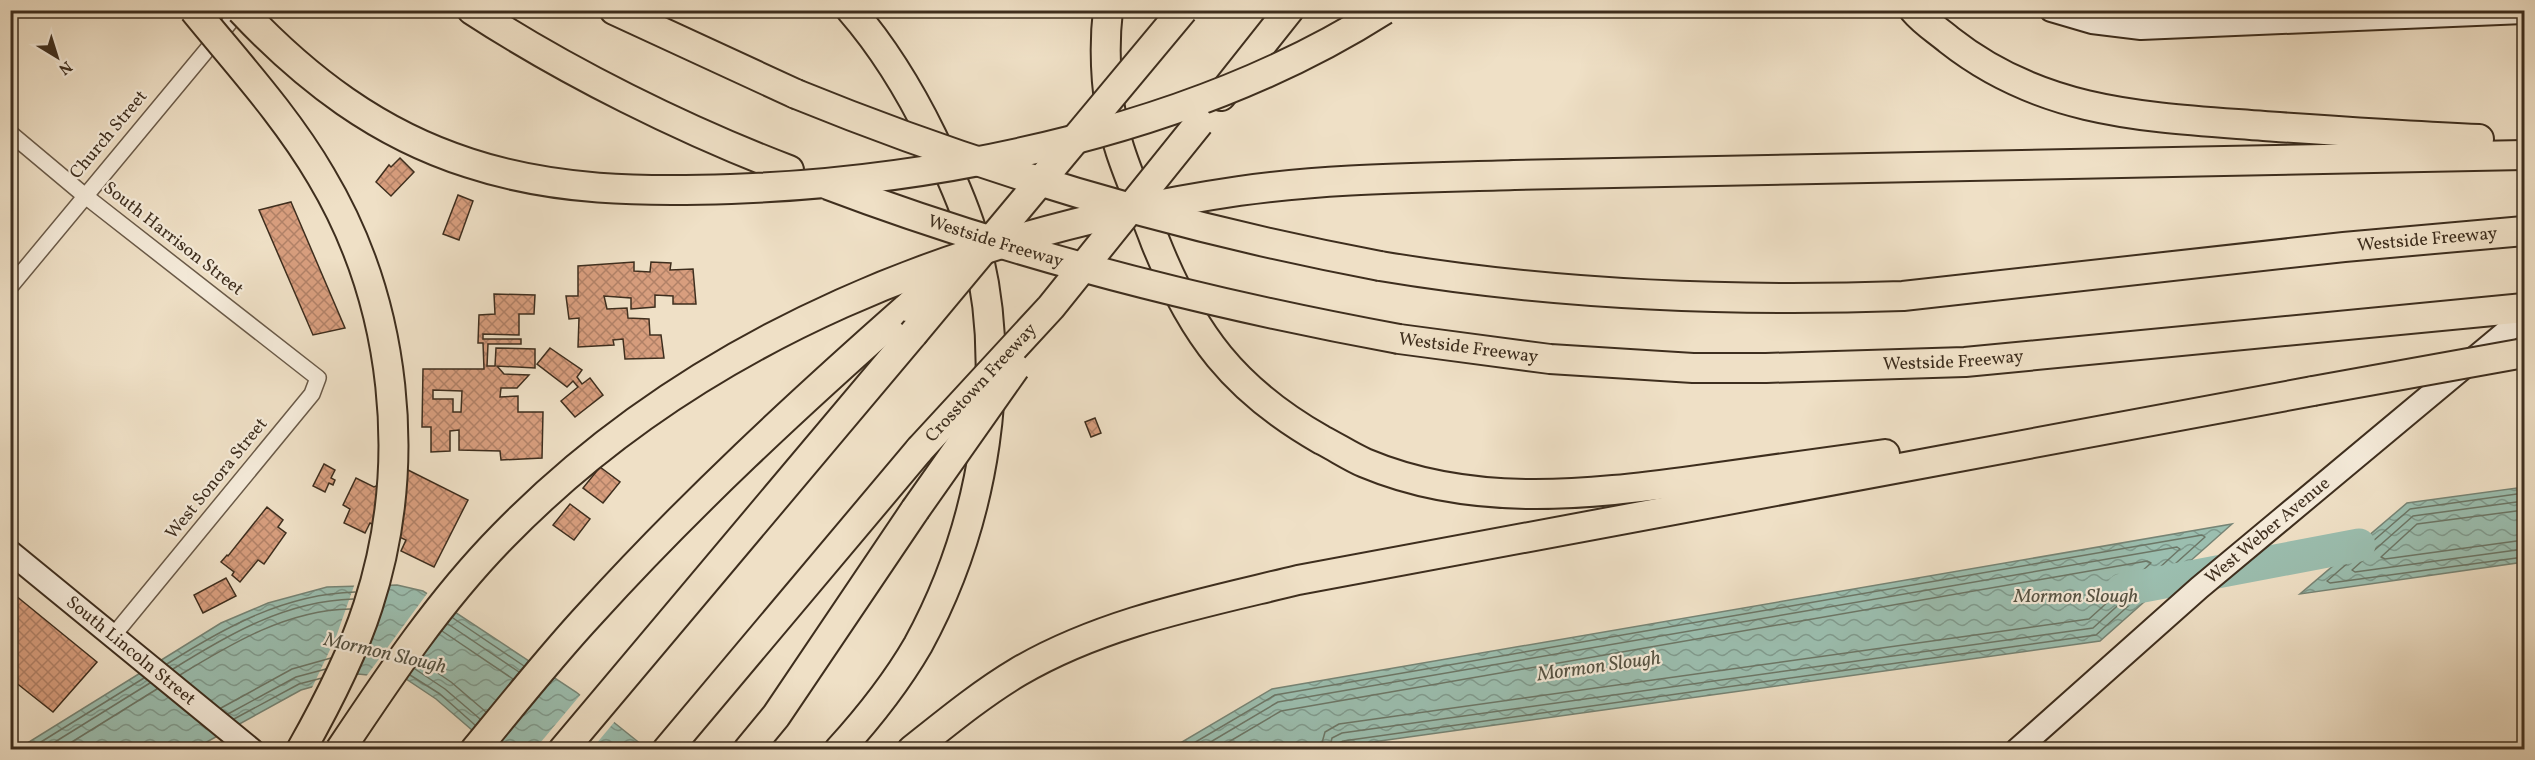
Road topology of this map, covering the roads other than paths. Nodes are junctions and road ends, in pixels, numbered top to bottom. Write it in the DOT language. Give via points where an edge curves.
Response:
graph roads {
  1 [pos="194,10"];
  2 [pos="240,10"];
  3 [pos="472,10"];
  4 [pos="614,10"];
  5 [pos="851,10"];
  6 [pos="1108,10"];
  7 [pos="1184,10"];
  8 [pos="1289,10"];
  9 [pos="1384,10"];
  10 [pos="1914,10"];
  11 [pos="2051,10"];
  12 [pos="2524,12"];
  13 [pos="10,133"];
  14 [pos="2384,147"];
  15 [pos="2524,147"];
  16 [pos="2524,155"];
  17 [pos="84,195"];
  18 [pos="2524,231"];
  19 [pos="10,287"];
  20 [pos="1051,307"];
  21 [pos="2524,308"];
  22 [pos="2524,317"];
  23 [pos="910,320"];
  24 [pos="285,351"];
  25 [pos="2524,353"];
  26 [pos="2095,432"];
  27 [pos="10,552"];
  28 [pos="113,636"];
  29 [pos="672,743"];
  30 [pos="251,749"];
  31 [pos="476,749"];
  32 [pos="301,750"];
  33 [pos="340,750"];
  34 [pos="563,750"];
  35 [pos="748,750"];
  36 [pos="840,750"];
  37 [pos="912,750"];
  38 [pos="2017,750"];
  1 -- 32 [label="highway, bridge" via="280,116 322,177 364,269 385,350 393,460 379,569 356,639"];
  2 -- 9 [label="highway, bridge" via="325,89 411,140 468,163 528,179 640,191 758,188 877,177 1056,143 1229,88 1298,58"];
  2 -- 17 [label="street, Church Street"];
  3 -- 21 [label="highway, Westside Freeway, bridge" via="554,58 716,140 937,224 1088,270 1243,308 1400,339 1550,359 1693,368 1766,368 1965,362"];
  4 -- 18 [label="highway, Westside Freeway, bridge" via="796,94 946,153 1080,196 1229,235 1380,266 1515,285 1679,297 1903,296"];
  5 -- 36 [label="highway" via="913,98 965,212 982,275 989,378 977,480 957,556 937,606 899,675"];
  6 -- 26 [label="highway" via="1105,67 1119,148 1170,280 1197,329 1212,350 1272,406 1303,429 1364,463 1472,491 1575,494 1801,466 2067,424"];
  7 -- 23 [label="highway, bridge" via="1026,201"];
  8 -- 20 [label="highway, Crosstown Freeway, bridge"];
  10 -- 14 [label="highway" via="1973,58 2035,91 2096,109"];
  11 -- 12 [label="street" via="2092,22 2141,28"];
  13 -- 17 [label="street, South Harrison Street"];
  14 -- 15 [label="highway" via="2498,140"];
  14 -- 16 [label="highway"];
  14 -- 33 [label="highway, bridge" via="1300,184 1143,208 1069,225 895,281 744,351 657,405 532,506 478,562 424,628"];
  17 -- 19 [label="street, Church Street"];
  17 -- 24 [label="street, South Harrison Street"];
  20 -- 29 [label="highway, Crosstown Freeway, bridge" via="920,449"];
  20 -- 35 [label="highway, bridge" via="1016,366 776,716"];
  22 -- 38 [label="street, West Weber Avenue" via="2199,588"];
  23 -- 31 [label="highway" via="807,396 719,481 619,583"];
  23 -- 34 [label="highway"];
  24 -- 28 [label="street, West Sonora Street" via="318,378 312,394"];
  25 -- 26 [label="highway, bridge"];
  26 -- 37 [label="highway" via="1298,580 1170,611 1086,639 1018,672"];
  27 -- 28 [label="street, South Lincoln Street"];
  28 -- 30 [label="street, South Lincoln Street"];
}
